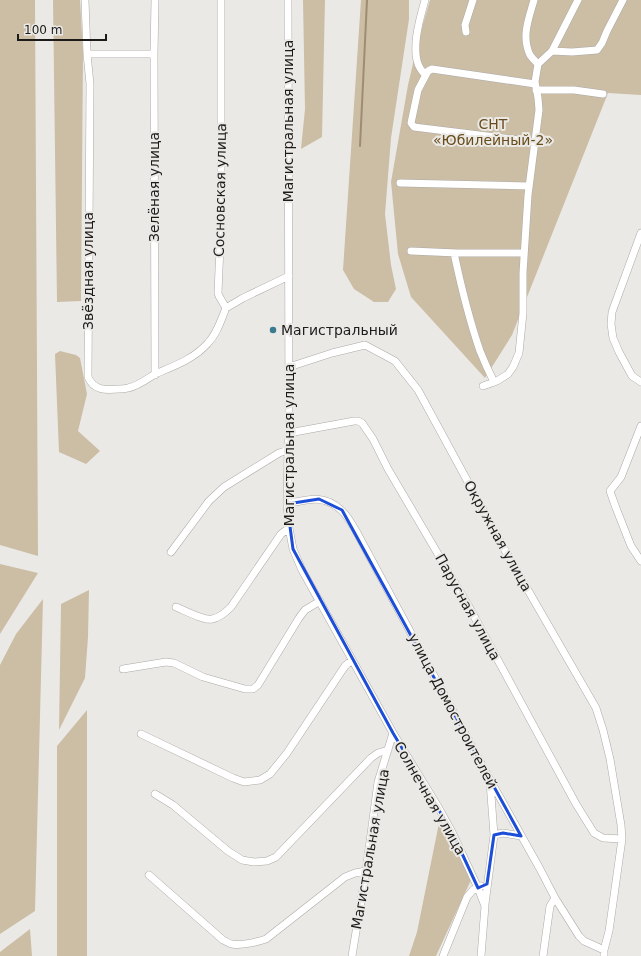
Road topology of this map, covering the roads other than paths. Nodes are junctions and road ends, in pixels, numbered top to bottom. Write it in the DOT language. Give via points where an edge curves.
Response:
graph roads {
  1 [pos="85,0"];
  2 [pos="155,0"];
  3 [pos="221,0"];
  4 [pos="288,0"];
  5 [pos="425,0"];
  6 [pos="473,0"];
  7 [pos="534,0"];
  8 [pos="578,0"];
  9 [pos="623,0"];
  10 [pos="466,32"];
  11 [pos="552,51"];
  12 [pos="87,54"];
  13 [pos="154,54"];
  14 [pos="538,64"];
  15 [pos="426,75"];
  16 [pos="536,87"];
  17 [pos="603,94"];
  18 [pos="534,142"];
  19 [pos="400,183"];
  20 [pos="529,186"];
  21 [pos="641,233"];
  22 [pos="411,251"];
  23 [pos="454,253"];
  24 [pos="524,253"];
  25 [pos="289,276"];
  26 [pos="226,308"];
  27 [pos="289,367"];
  28 [pos="155,375"];
  29 [pos="494,382"];
  30 [pos="641,382"];
  31 [pos="483,386"];
  32 [pos="641,426"];
  33 [pos="289,433"];
  34 [pos="288,450"];
  35 [pos="287,504"];
  36 [pos="289,528"];
  37 [pos="172,552"];
  38 [pos="641,561"];
  39 [pos="320,601"];
  40 [pos="176,607"];
  41 [pos="352,660"];
  42 [pos="124,669"];
  43 [pos="393,733"];
  44 [pos="141,734"];
  45 [pos="388,750"];
  46 [pos="489,778"];
  47 [pos="155,794"];
  48 [pos="494,835"];
  49 [pos="522,836"];
  50 [pos="622,839"];
  51 [pos="366,871"];
  52 [pos="148,875"];
  53 [pos="487,884"];
  54 [pos="478,888"];
  55 [pos="555,898"];
  56 [pos="485,906"];
  57 [pos="604,953"];
  58 [pos="352,956"];
  59 [pos="443,956"];
  60 [pos="482,956"];
  61 [pos="543,956"];
  1 -- 12 [label="street, Звёздная улица"];
  2 -- 13 [label="street, Зелёная улица"];
  3 -- 26 [label="street, Сосновская улица" via="221,222 218,293"];
  4 -- 25 [label="street, Магистральная улица"];
  5 -- 15 [label="street" via="418,24 416,46 419,67"];
  6 -- 10 [label="street" via="465,25"];
  7 -- 14 [label="street" via="525,39 531,56"];
  8 -- 11 [label="street"];
  9 -- 11 [label="street" via="597,50"];
  11 -- 14 [label="street"];
  12 -- 13 [label="street"];
  12 -- 28 [label="street, Звёздная улица" via="90,84 88,377 94,386 108,390 128,388"];
  13 -- 28 [label="street, Зелёная улица"];
  14 -- 16 [label="street"];
  15 -- 16 [label="street" via="432,69"];
  15 -- 18 [label="street" via="418,90 411,122 414,127"];
  16 -- 17 [label="street"];
  16 -- 18 [label="street" via="539,110"];
  18 -- 20 [label="street"];
  19 -- 20 [label="street"];
  20 -- 24 [label="street"];
  21 -- 30 [label="street" via="612,312 611,324 619,352 632,376"];
  22 -- 23 [label="street"];
  23 -- 24 [label="street"];
  23 -- 29 [label="street" via="474,332"];
  24 -- 29 [label="street" via="519,353 508,374"];
  25 -- 26 [label="street"];
  25 -- 27 [label="street, Магистральная улица"];
  26 -- 28 [label="street, Звёздная улица" via="216,333 208,343 179,364"];
  27 -- 33 [label="street, Магистральная улица"];
  27 -- 50 [label="street, Окружная улица" via="365,345 395,361 418,390 596,708 610,759"];
  29 -- 31 [label="street"];
  32 -- 38 [label="street" via="621,477 610,491 632,546"];
  33 -- 34 [label="street, Магистральная улица"];
  33 -- 50 [label="street, Парусная улица" via="354,421 362,423 468,605 594,833 603,838"];
  34 -- 35 [label="street, Магистральная улица"];
  34 -- 37 [label="street" via="224,487 209,501"];
  35 -- 36 [label="street, Магистральная улица"];
  35 -- 46 [label="street, улица Домостроителей" via="319,499 342,510 356,531"];
  36 -- 39 [label="street, Магистральная улица" via="293,549"];
  36 -- 40 [label="street" via="281,534 232,607 221,616 211,620"];
  39 -- 41 [label="street, Магистральная улица"];
  39 -- 42 [label="street" via="305,610 253,689 203,677 174,663"];
  41 -- 43 [label="street, Магистральная улица"];
  41 -- 44 [label="street" via="345,666 288,753 270,774 260,780 244,782 233,778"];
  43 -- 45 [label="street, Магистральная улица"];
  43 -- 54 [label="street, Солнечная улица" via="452,832"];
  45 -- 47 [label="street" via="370,758 276,857 267,861 242,860 173,805"];
  45 -- 51 [label="street, Магистральная улица" via="378,782"];
  46 -- 48 [label="street"];
  46 -- 49 [label="street, улица Домостроителей"];
  48 -- 49 [label="street" via="503,833"];
  48 -- 53 [label="street"];
  49 -- 55 [label="street, улица Домостроителей"];
  50 -- 57 [label="street, Окружная улица"];
  51 -- 52 [label="street" via="345,877 266,939 240,944 223,940"];
  51 -- 58 [label="street, Магистральная улица"];
  53 -- 54 [label="street"];
  53 -- 56 [label="street"];
  54 -- 56 [label="street, Солнечная улица"];
  54 -- 59 [label="street" via="467,897"];
  55 -- 57 [label="street, улица Домостроителей" via="584,942"];
  55 -- 61 [label="street" via="550,906"];
  56 -- 60 [label="street, Солнечная улица"];
}
